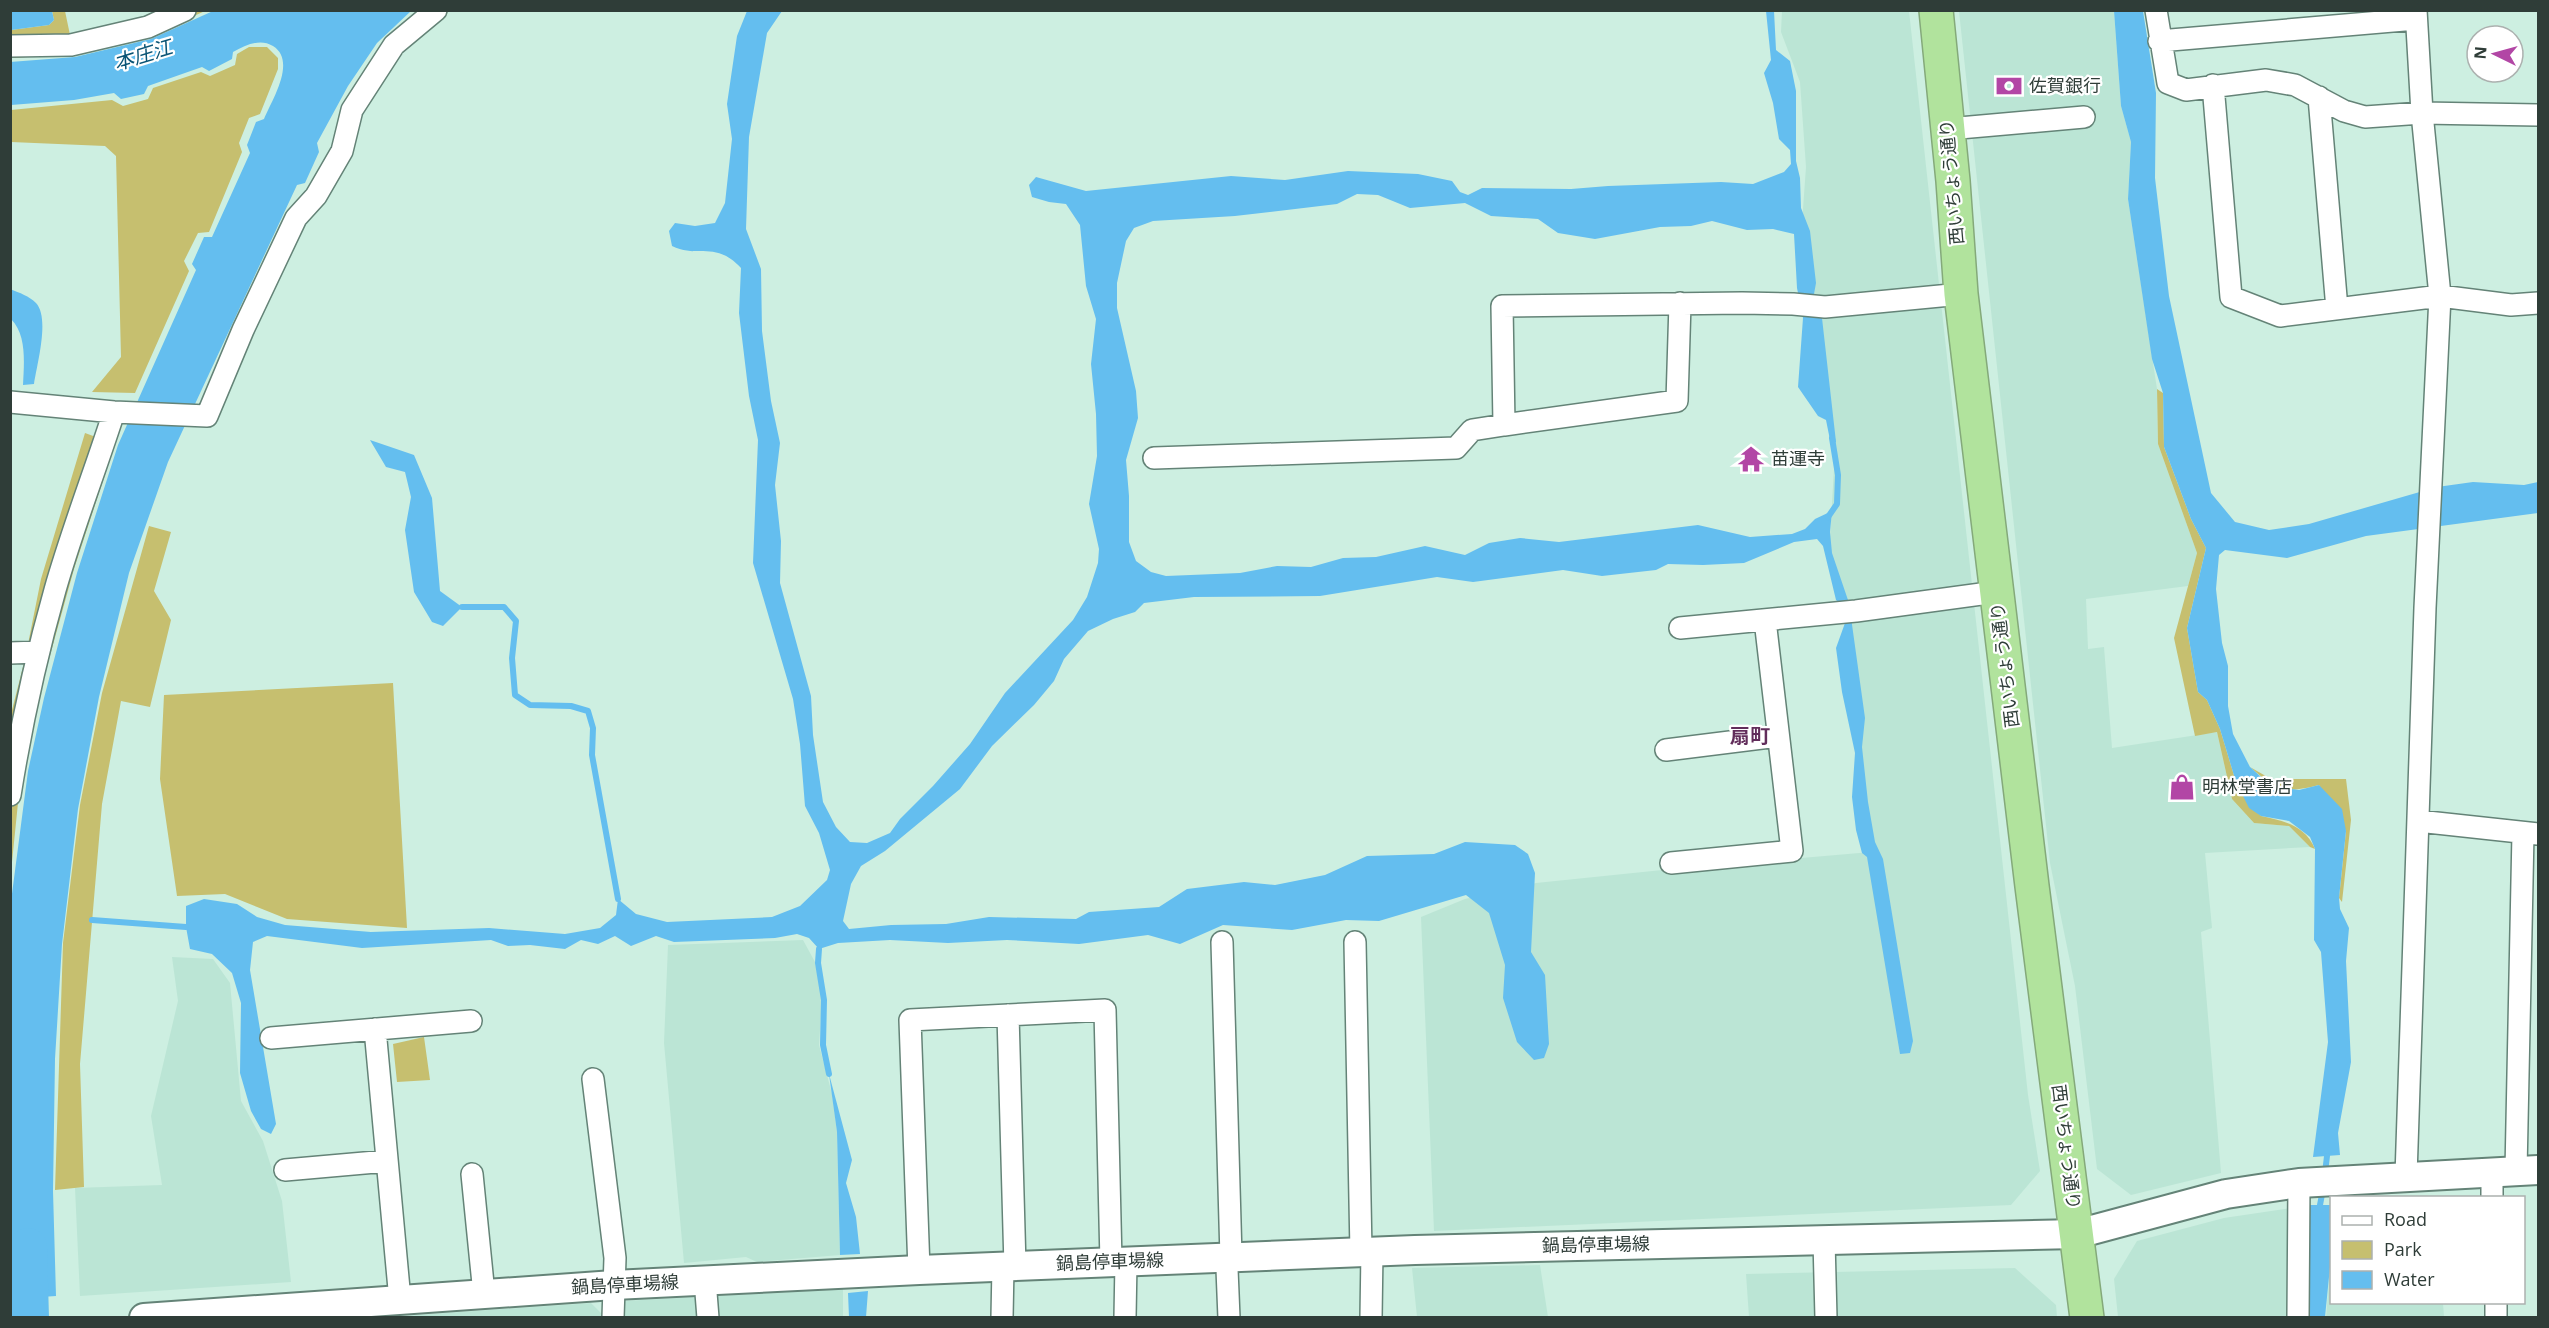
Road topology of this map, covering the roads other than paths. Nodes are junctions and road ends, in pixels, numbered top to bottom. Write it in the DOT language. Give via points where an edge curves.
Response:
graph roads {
  1 [pos="185,10"];
  2 [pos="436,10"];
  3 [pos="1936,10"];
  4 [pos="2156,10"];
  5 [pos="2416,15"];
  6 [pos="2159,41"];
  7 [pos="10,46"];
  8 [pos="2213,85"];
  9 [pos="2319,96"];
  10 [pos="2422,113"];
  11 [pos="2538,115"];
  12 [pos="2084,117"];
  13 [pos="1948,129"];
  14 [pos="1961,294"];
  15 [pos="2440,296"];
  16 [pos="1680,303"];
  17 [pos="2538,303"];
  18 [pos="2337,309"];
  19 [pos="10,402"];
  20 [pos="114,412"];
  21 [pos="1504,425"];
  22 [pos="1154,458"];
  23 [pos="1996,592"];
  24 [pos="1764,620"];
  25 [pos="1680,628"];
  26 [pos="38,652"];
  27 [pos="10,653"];
  28 [pos="1778,736"];
  29 [pos="1666,750"];
  30 [pos="10,795"];
  31 [pos="2418,821"];
  32 [pos="2531,834"];
  33 [pos="1671,863"];
  34 [pos="1222,942"];
  35 [pos="1355,942"];
  36 [pos="1008,1015"];
  37 [pos="471,1022"];
  38 [pos="375,1029"];
  39 [pos="271,1038"];
  40 [pos="593,1079"];
  41 [pos="387,1161"];
  42 [pos="285,1170"];
  43 [pos="472,1174"];
  44 [pos="2406,1176"];
  45 [pos="2510,1178"];
  46 [pos="2299,1183"];
  47 [pos="2077,1234"];
  48 [pos="1824,1240"];
  49 [pos="1367,1251"];
  50 [pos="1231,1257"];
  51 [pos="1119,1262"];
  52 [pos="1009,1266"];
  53 [pos="919,1270"];
  54 [pos="705,1280"];
  55 [pos="614,1285"];
  56 [pos="484,1294"];
  57 [pos="400,1300"];
  58 [pos="144,1317"];
  59 [pos="613,1317"];
  60 [pos="708,1317"];
  61 [pos="1002,1317"];
  62 [pos="1125,1317"];
  63 [pos="1229,1317"];
  64 [pos="1371,1317"];
  65 [pos="1826,1317"];
  66 [pos="2087,1317"];
  67 [pos="2298,1317"];
  1 -- 7 [label="street" via="148,27 71,45"];
  2 -- 20 [label="street" via="394,45 352,110 342,151 316,196 296,218 207,416"];
  3 -- 13 [label="highway, 西いちょう通り"];
  4 -- 6 [label="street"];
  5 -- 6 [label="street"];
  5 -- 10 [label="street"];
  6 -- 8 [label="street" via="2168,83 2187,90"];
  8 -- 9 [label="street" via="2266,80 2295,85"];
  8 -- 18 [label="street" via="2231,297 2280,316"];
  9 -- 10 [label="street" via="2344,111 2365,117"];
  9 -- 18 [label="street"];
  10 -- 11 [label="street"];
  10 -- 15 [label="street"];
  12 -- 13 [label="street"];
  13 -- 14 [label="highway, 西いちょう通り"];
  14 -- 16 [label="street" via="1825,307"];
  14 -- 23 [label="highway, 西いちょう通り"];
  15 -- 17 [label="street" via="2511,305"];
  15 -- 18 [label="street"];
  15 -- 31 [label="street"];
  16 -- 21 [label="street" via="1677,401"];
  16 -- 21 [label="street" via="1502,306"];
  19 -- 20 [label="street"];
  20 -- 26 [label="street"];
  21 -- 22 [label="street" via="1472,430 1456,448"];
  23 -- 24 [label="street"];
  23 -- 47 [label="highway, 西いちょう通り"];
  24 -- 25 [label="street"];
  24 -- 28 [label="street"];
  26 -- 27 [label="street"];
  26 -- 30 [label="street"];
  28 -- 29 [label="street"];
  28 -- 33 [label="street" via="1792,851"];
  31 -- 32 [label="street"];
  31 -- 44 [label="street"];
  32 -- 45 [label="street"];
  34 -- 50 [label="street"];
  35 -- 49 [label="street"];
  36 -- 51 [label="street" via="1105,1010"];
  36 -- 52 [label="street"];
  36 -- 53 [label="street" via="910,1020"];
  37 -- 38 [label="street"];
  38 -- 39 [label="street"];
  38 -- 41 [label="street"];
  40 -- 55 [label="street" via="615,1258"];
  41 -- 42 [label="street"];
  41 -- 57 [label="street"];
  43 -- 56 [label="street"];
  44 -- 45 [label="main road, 鍋島停車場線"];
  44 -- 46 [label="main road, 鍋島停車場線"];
  46 -- 47 [label="main road, 鍋島停車場線" via="2226,1194"];
  46 -- 67 [label="street"];
  47 -- 48 [label="main road, 鍋島停車場線"];
  47 -- 66 [label="highway, 西いちょう通り"];
  48 -- 49 [label="main road, 鍋島停車場線"];
  48 -- 65 [label="street"];
  49 -- 50 [label="main road, 鍋島停車場線"];
  49 -- 64 [label="street"];
  50 -- 51 [label="main road, 鍋島停車場線"];
  50 -- 63 [label="street" via="1227,1269"];
  51 -- 52 [label="main road, 鍋島停車場線"];
  51 -- 62 [label="street"];
  52 -- 53 [label="main road, 鍋島停車場線"];
  52 -- 61 [label="street"];
  53 -- 54 [label="main road, 鍋島停車場線"];
  54 -- 55 [label="main road, 鍋島停車場線"];
  54 -- 60 [label="street"];
  55 -- 56 [label="main road, 鍋島停車場線"];
  55 -- 59 [label="street"];
  56 -- 57 [label="main road, 鍋島停車場線"];
  57 -- 58 [label="main road, 鍋島停車場線"];
}
